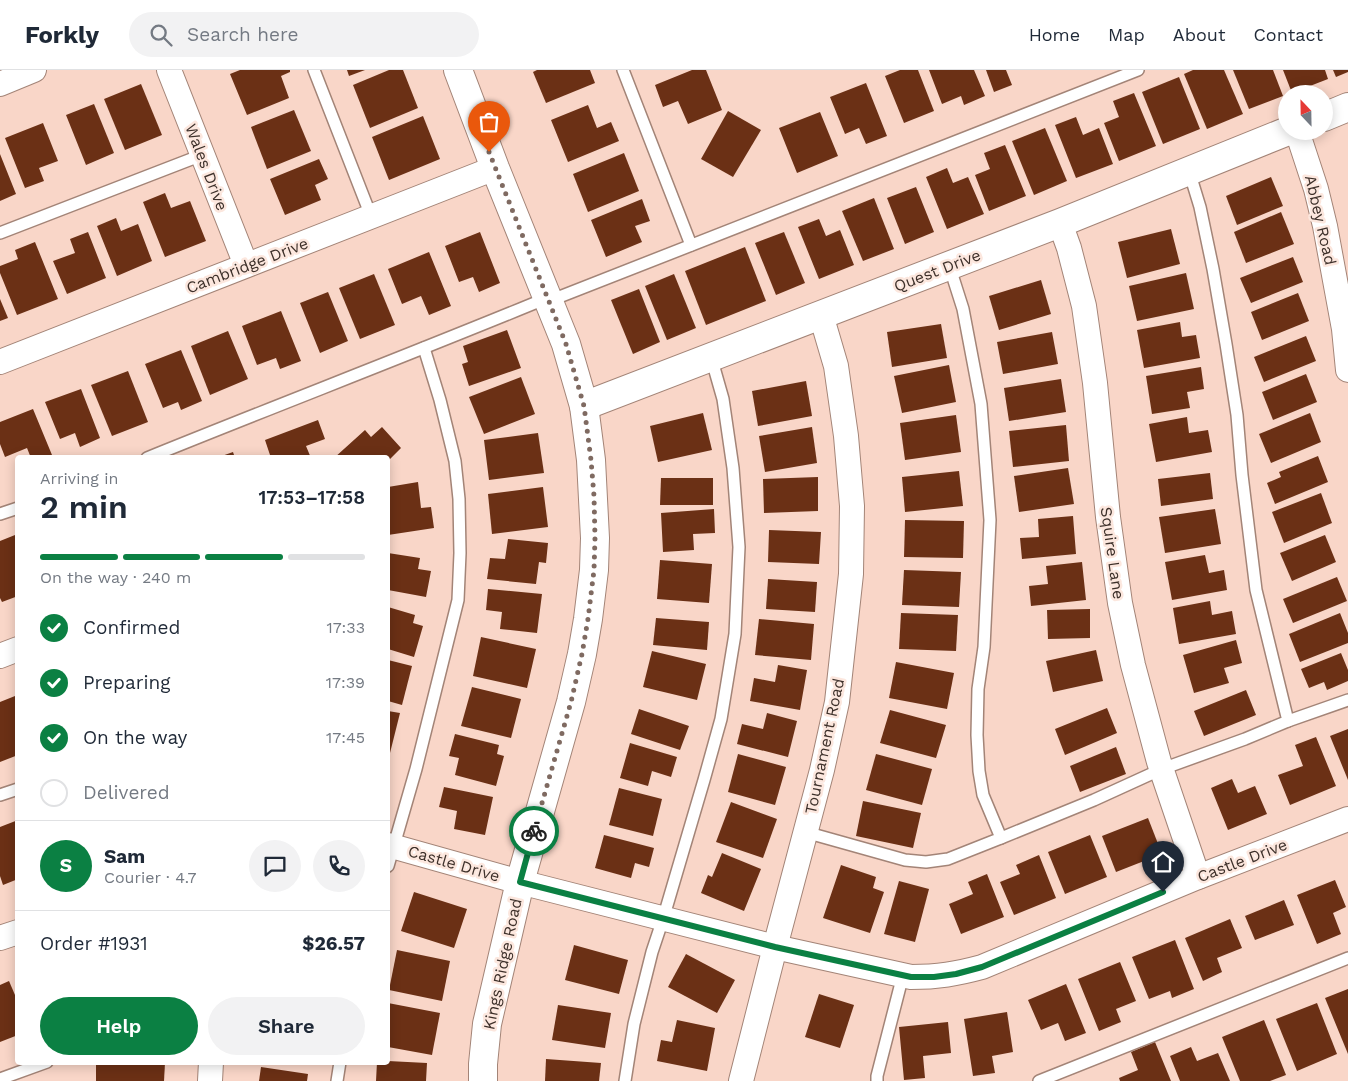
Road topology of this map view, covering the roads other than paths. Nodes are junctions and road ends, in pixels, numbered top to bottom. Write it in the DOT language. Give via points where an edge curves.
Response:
graph roads {
  1 [pos="34,70"];
  2 [pos="169,70"];
  3 [pos="314,70"];
  4 [pos="458,70"];
  5 [pos="622,70"];
  6 [pos="1138,70"];
  7 [pos="0,84"];
  8 [pos="1348,107"];
  9 [pos="1333,113"];
  10 [pos="1278,135"];
  11 [pos="1300,140"];
  12 [pos="202,155"];
  13 [pos="495,168"];
  14 [pos="1189,171"];
  15 [pos="370,216"];
  16 [pos="1060,222"];
  17 [pos="0,233"];
  18 [pos="691,245"];
  19 [pos="246,265"];
  20 [pos="949,265"];
  21 [pos="548,299"];
  22 [pos="821,315"];
  23 [pos="424,348"];
  24 [pos="711,357"];
  25 [pos="0,362"];
  26 [pos="1348,370"];
  27 [pos="584,406"];
  28 [pos="154,455"];
  29 [pos="15,509"];
  30 [pos="0,514"];
  31 [pos="15,650"];
  32 [pos="0,656"];
  33 [pos="1348,700"];
  34 [pos="1288,721"];
  35 [pos="1162,769"];
  36 [pos="15,790"];
  37 [pos="0,795"];
  38 [pos="1348,818"];
  39 [pos="805,832"];
  40 [pos="1001,838"];
  41 [pos="390,849"];
  42 [pos="390,852"];
  43 [pos="1198,877"];
  44 [pos="520,882"];
  45 [pos="663,919"];
  46 [pos="15,933"];
  47 [pos="0,938"];
  48 [pos="775,947"];
  49 [pos="1348,958"];
  50 [pos="902,975"];
  51 [pos="42,1065"];
  52 [pos="211,1065"];
  53 [pos="340,1065"];
  54 [pos="22,1076"];
  55 [pos="0,1079"];
  56 [pos="210,1081"];
  57 [pos="337,1081"];
  58 [pos="483,1081"];
  59 [pos="625,1081"];
  60 [pos="741,1081"];
  61 [pos="877,1081"];
  62 [pos="1039,1081"];
  1 -- 7 [label="street"];
  2 -- 12 [label="street, Wales Drive"];
  3 -- 15 [label="lane"];
  4 -- 13 [label="street, Kings Ridge Road"];
  5 -- 18 [label="lane"];
  6 -- 18 [label="lane"];
  8 -- 9 [label="street"];
  10 -- 14 [label="street, Quest Drive"];
  11 -- 26 [label="street, Abbey Road" via="1325,226 1344,329"];
  12 -- 17 [label="lane"];
  12 -- 19 [label="street, Wales Drive"];
  13 -- 15 [label="street, Cambridge Drive"];
  13 -- 21 [label="street, Kings Ridge Road"];
  14 -- 16 [label="street, Quest Drive"];
  14 -- 34 [label="lane" via="1214,269 1237,415 1256,590"];
  15 -- 19 [label="street, Cambridge Drive"];
  16 -- 20 [label="street, Quest Drive"];
  16 -- 35 [label="street, Squire Lane" via="1084,306 1120,603 1133,665"];
  18 -- 21 [label="lane"];
  19 -- 25 [label="street, Cambridge Drive"];
  20 -- 22 [label="street, Quest Drive"];
  20 -- 40 [label="lane" via="963,309 981,404 990,520 977,735 984,795"];
  21 -- 23 [label="lane"];
  21 -- 27 [label="street, Kings Ridge Road" via="566,344"];
  22 -- 24 [label="street, Quest Drive"];
  22 -- 39 [label="street, Tournament Road" via="836,366 846,436 852,506 851,574 837,702"];
  23 -- 28 [label="lane"];
  23 -- 41 [label="lane" via="455,461 459,499 458,600 416,769"];
  24 -- 27 [label="street, Quest Drive"];
  24 -- 45 [label="lane" via="723,399 733,468 739,547 735,634 721,719"];
  27 -- 44 [label="street, Kings Ridge Road" via="595,538 588,619 571,702"];
  29 -- 30 [label="lane"];
  31 -- 32 [label="street"];
  33 -- 34 [label="lane"];
  34 -- 35 [label="lane"];
  35 -- 40 [label="lane"];
  35 -- 43 [label="street, Squire Lane"];
  36 -- 37 [label="lane"];
  38 -- 43 [label="street, Castle Drive"];
  39 -- 40 [label="lane" via="905,860 926,862 948,859"];
  39 -- 48 [label="street, Tournament Road"];
  42 -- 44 [label="street, Castle Drive"];
  43 -- 50 [label="street, Castle Drive" via="982,967 934,977"];
  44 -- 45 [label="street, Castle Drive"];
  44 -- 58 [label="street, Kings Ridge Road" via="487,1024"];
  45 -- 48 [label="street, Castle Drive"];
  45 -- 59 [label="lane" via="634,1024"];
  46 -- 47 [label="street"];
  48 -- 50 [label="street, Castle Drive"];
  48 -- 60 [label="street, Tournament Road"];
  49 -- 62 [label="lane"];
  50 -- 61 [label="lane"];
  51 -- 54 [label="lane"];
  52 -- 56 [label="street"];
  53 -- 57 [label="lane"];
  54 -- 55 [label="lane"];
}
